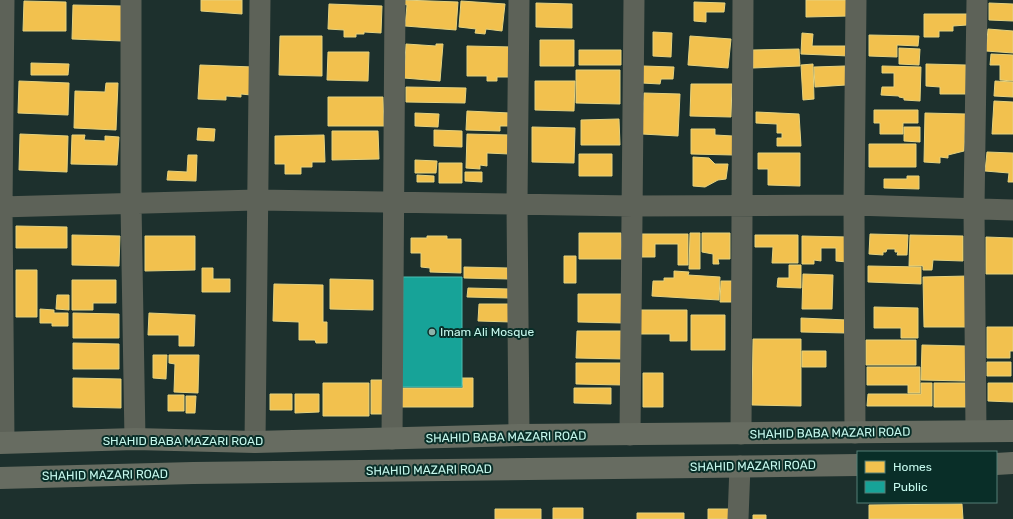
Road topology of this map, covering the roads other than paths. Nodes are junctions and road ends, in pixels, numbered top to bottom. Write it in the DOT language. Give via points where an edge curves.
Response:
graph roads {
  1 [pos="4,0"];
  2 [pos="131,0"];
  3 [pos="260,0"];
  4 [pos="395,0"];
  5 [pos="519,0"];
  6 [pos="634,0"];
  7 [pos="743,0"];
  8 [pos="856,0"];
  9 [pos="977,0"];
  10 [pos="258,200"];
  11 [pos="393,201"];
  12 [pos="131,204"];
  13 [pos="517,204"];
  14 [pos="633,206"];
  15 [pos="854,206"];
  16 [pos="1,207"];
  17 [pos="742,207"];
  18 [pos="974,208"];
  19 [pos="1013,210"];
  20 [pos="976,431"];
  21 [pos="1013,431"];
  22 [pos="855,433"];
  23 [pos="741,434"];
  24 [pos="519,435"];
  25 [pos="630,435"];
  26 [pos="135,439"];
  27 [pos="392,439"];
  28 [pos="2,442"];
  29 [pos="255,442"];
  30 [pos="997,464"];
  31 [pos="1013,464"];
  32 [pos="857,465"];
  33 [pos="740,466"];
  34 [pos="0,478"];
  35 [pos="738,519"];
  1 -- 16 [label="street"];
  2 -- 12 [label="street"];
  3 -- 10 [label="street"];
  4 -- 11 [label="street"];
  5 -- 13 [label="street"];
  6 -- 14 [label="street"];
  7 -- 17 [label="street"];
  8 -- 15 [label="street"];
  9 -- 18 [label="street"];
  10 -- 11 [label="street"];
  10 -- 12 [label="street"];
  10 -- 29 [label="street"];
  11 -- 13 [label="street"];
  11 -- 27 [label="street"];
  12 -- 16 [label="street"];
  12 -- 26 [label="street"];
  13 -- 14 [label="street"];
  13 -- 24 [label="street"];
  14 -- 17 [label="street"];
  14 -- 25 [label="street"];
  15 -- 17 [label="street"];
  15 -- 18 [label="street"];
  15 -- 22 [label="street"];
  16 -- 28 [label="street"];
  17 -- 23 [label="street"];
  18 -- 19 [label="street"];
  18 -- 20 [label="street"];
  20 -- 21 [label="main road, SHAHID BABA MAZARI ROAD"];
  20 -- 22 [label="main road, SHAHID BABA MAZARI ROAD"];
  22 -- 23 [label="main road, SHAHID BABA MAZARI ROAD"];
  23 -- 25 [label="main road, SHAHID BABA MAZARI ROAD"];
  24 -- 25 [label="main road, SHAHID BABA MAZARI ROAD"];
  24 -- 27 [label="main road, SHAHID BABA MAZARI ROAD"];
  26 -- 28 [label="main road, SHAHID BABA MAZARI ROAD"];
  26 -- 29 [label="main road, SHAHID BABA MAZARI ROAD"];
  27 -- 29 [label="main road, SHAHID BABA MAZARI ROAD"];
  30 -- 31 [label="main road"];
  32 -- 33 [label="main road, SHAHID MAZARI ROAD"];
  33 -- 34 [label="main road, SHAHID MAZARI ROAD"];
  33 -- 35 [label="street"];
}
